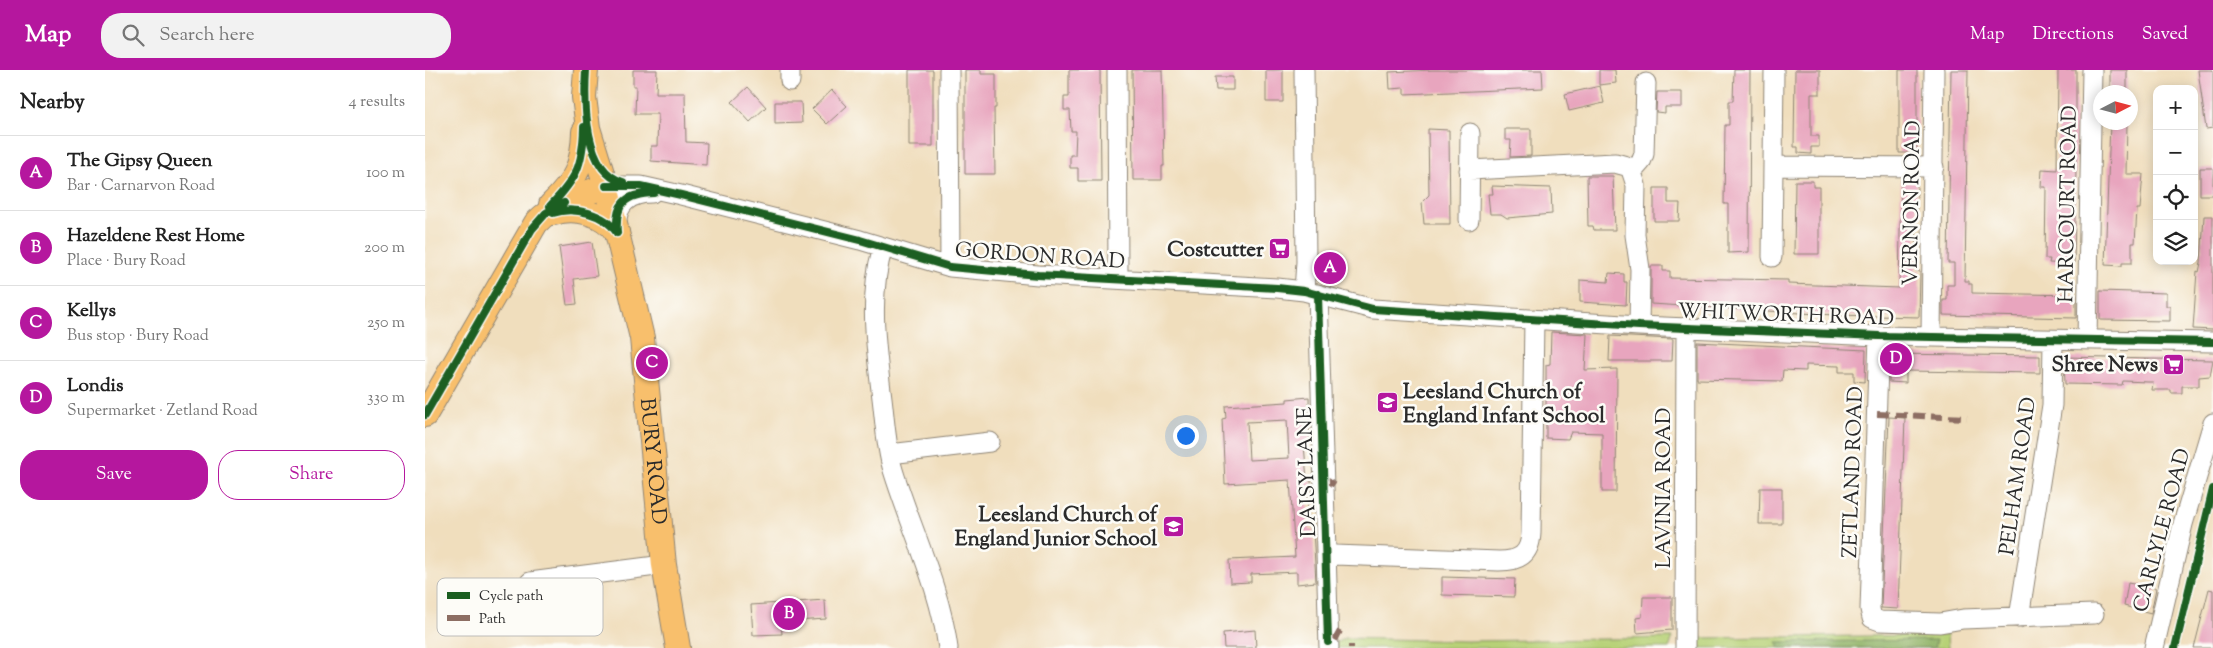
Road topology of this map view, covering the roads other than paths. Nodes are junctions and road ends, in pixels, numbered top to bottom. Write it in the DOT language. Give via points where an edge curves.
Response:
graph roads {
  1 [pos="586,70"];
  2 [pos="949,70"];
  3 [pos="1117,70"];
  4 [pos="1304,70"];
  5 [pos="1774,70"];
  6 [pos="1934,70"];
  7 [pos="2092,70"];
  8 [pos="1646,83"];
  9 [pos="584,98"];
  10 [pos="1470,133"];
  11 [pos="597,159"];
  12 [pos="1773,166"];
  13 [pos="1934,167"];
  14 [pos="1469,170"];
  15 [pos="1633,171"];
  16 [pos="606,186"];
  17 [pos="641,186"];
  18 [pos="681,195"];
  19 [pos="1469,220"];
  20 [pos="537,221"];
  21 [pos="617,233"];
  22 [pos="883,247"];
  23 [pos="1772,257"];
  24 [pos="950,267"];
  25 [pos="1118,278"];
  26 [pos="1311,292"];
  27 [pos="1359,306"];
  28 [pos="1534,319"];
  29 [pos="1639,326"];
  30 [pos="1686,327"];
  31 [pos="1879,336"];
  32 [pos="1931,337"];
  33 [pos="2053,340"];
  34 [pos="2087,340"];
  35 [pos="2213,342"];
  36 [pos="425,415"];
  37 [pos="2213,423"];
  38 [pos="990,442"];
  39 [pos="890,454"];
  40 [pos="1335,555"];
  41 [pos="664,565"];
  42 [pos="562,578"];
  43 [pos="2094,614"];
  44 [pos="2019,618"];
  45 [pos="678,648"];
  46 [pos="948,648"];
  47 [pos="1329,648"];
  48 [pos="1685,648"];
  49 [pos="2154,648"];
  1 -- 9 [label="main road, BURY ROAD"];
  2 -- 24 [label="street"];
  3 -- 25 [label="street"];
  4 -- 26 [label="street, DAISY LANE" via="1306,262"];
  5 -- 12 [label="street"];
  6 -- 13 [label="street, VERNON ROAD"];
  7 -- 34 [label="street, HARCOURT ROAD"];
  8 -- 15 [label="street" via="1645,154"];
  9 -- 11 [label="main road, BURY ROAD"];
  9 -- 20 [label="main road" via="580,166 569,185"];
  10 -- 14 [label="street"];
  11 -- 16 [label="main road, BURY ROAD"];
  11 -- 17 [label="street" via="611,178"];
  12 -- 13 [label="street"];
  12 -- 23 [label="street"];
  13 -- 32 [label="street, VERNON ROAD"];
  14 -- 15 [label="street" via="1615,163 1626,165"];
  14 -- 19 [label="street"];
  15 -- 29 [label="street" via="1635,235 1640,269"];
  16 -- 17 [label="street, GORDON ROAD"];
  16 -- 20 [label="main road" via="564,203"];
  16 -- 21 [label="main road, BURY ROAD"];
  17 -- 18 [label="street, GORDON ROAD"];
  18 -- 21 [label="street" via="644,193 627,199 617,212"];
  18 -- 22 [label="street, GORDON ROAD"];
  20 -- 21 [label="main road" via="557,212 574,210 602,219"];
  20 -- 36 [label="main road"];
  21 -- 41 [label="main road, BURY ROAD" via="642,338"];
  22 -- 24 [label="street, GORDON ROAD"];
  22 -- 39 [label="street" via="877,272 875,332"];
  24 -- 25 [label="street, GORDON ROAD"];
  25 -- 26 [label="street, GORDON ROAD"];
  26 -- 27 [label="street, GORDON ROAD"];
  26 -- 47 [label="street, DAISY LANE"];
  27 -- 28 [label="street, WHITWORTH ROAD" via="1412,313"];
  28 -- 29 [label="street, WHITWORTH ROAD"];
  28 -- 40 [label="street" via="1531,533 1526,554 1515,560 1499,561"];
  29 -- 30 [label="street, WHITWORTH ROAD"];
  30 -- 31 [label="street, WHITWORTH ROAD"];
  30 -- 48 [label="street, LAVINIA ROAD"];
  31 -- 32 [label="street, WHITWORTH ROAD"];
  31 -- 44 [label="street, ZETLAND ROAD" via="1872,618 1880,622 1940,623 1963,619"];
  32 -- 33 [label="street, WHITWORTH ROAD"];
  33 -- 34 [label="street, WHITWORTH ROAD"];
  33 -- 44 [label="street, PELHAM ROAD" via="2051,412"];
  34 -- 35 [label="street, WHITWORTH ROAD"];
  37 -- 49 [label="street, CARLYLE ROAD" via="2183,524"];
  38 -- 39 [label="street"];
  39 -- 46 [label="street" via="944,621"];
  41 -- 42 [label="street"];
  41 -- 45 [label="main road, BURY ROAD"];
  43 -- 44 [label="street"];
}
